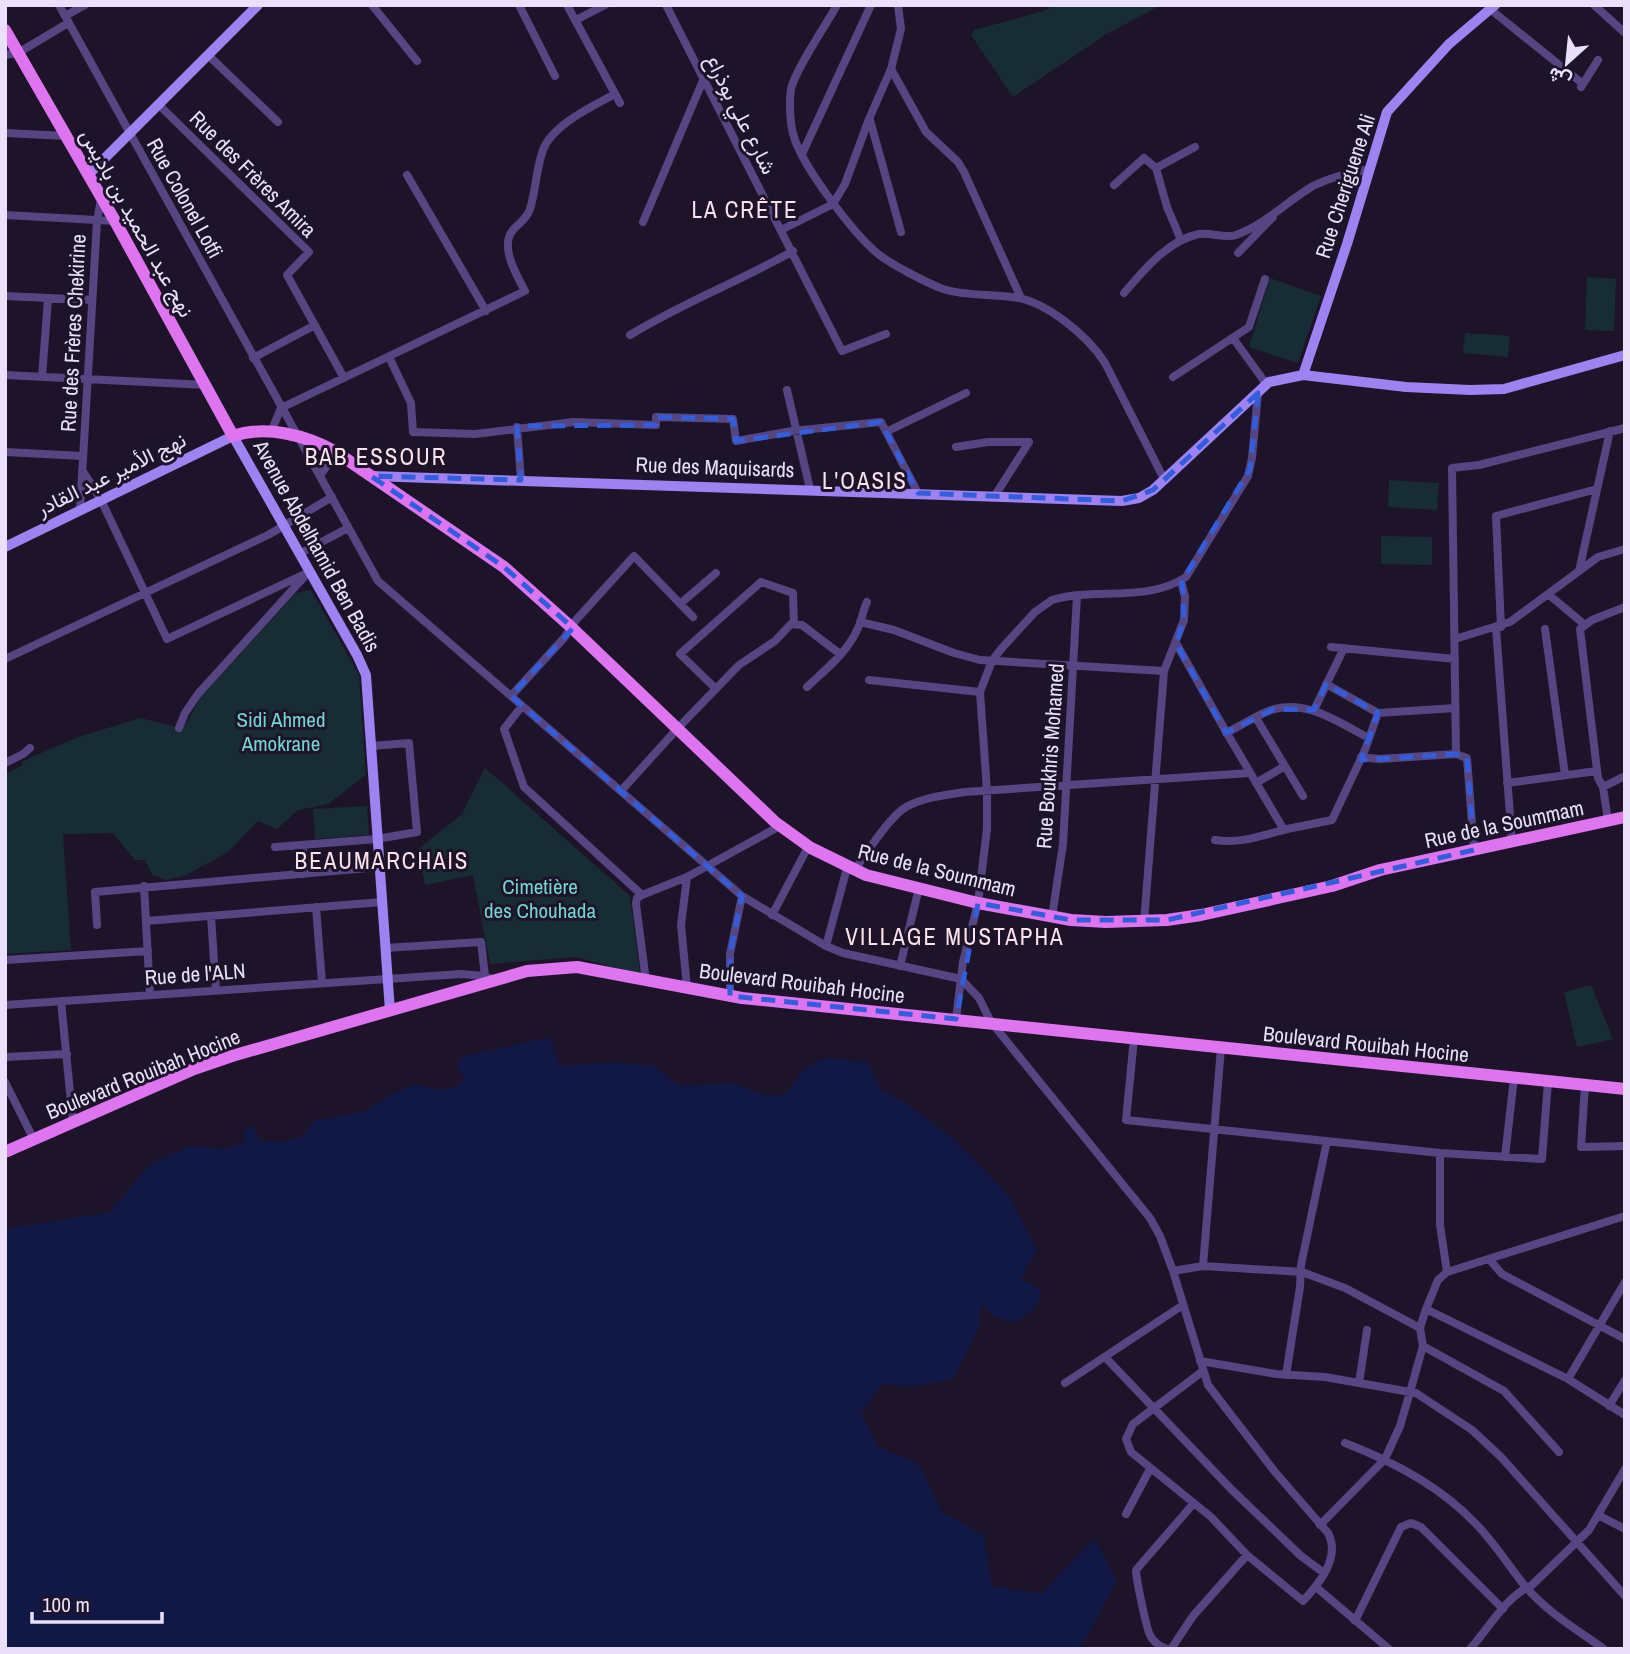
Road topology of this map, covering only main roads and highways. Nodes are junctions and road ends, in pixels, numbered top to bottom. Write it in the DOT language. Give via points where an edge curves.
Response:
graph roads {
  1 [pos="258,5"];
  2 [pos="1492,7"];
  3 [pos="5,30"];
  4 [pos="11,54"];
  5 [pos="88,175"];
  6 [pos="1625,355"];
  7 [pos="1303,375"];
  8 [pos="233,436"];
  9 [pos="371,476"];
  10 [pos="5,547"];
  11 [pos="1625,817"];
  12 [pos="390,1011"];
  13 [pos="1625,1089"];
  14 [pos="5,1152"];
  1 -- 5 [label="main road"];
  2 -- 7 [label="main road, Rue Cheriguene Ali" via="1449,44 1387,112"];
  3 -- 4 [label="main road, نهج عبد الحميد بن باديس"];
  4 -- 5 [label="main road, نهج عبد الحميد بن باديس"];
  5 -- 8 [label="main road, نهج عبد الحميد بن باديس"];
  6 -- 7 [label="main road" via="1504,389 1406,387"];
  7 -- 9 [label="main road, Rue des Maquisards" via="1267,385 1146,495 1122,501"];
  8 -- 9 [label="main road, Rue de la Soummam" via="271,432 317,442"];
  8 -- 10 [label="main road, نهج الأمير عبد القادر"];
  8 -- 12 [label="main road, Avenue Abdelhamid Ben Badis" via="366,675"];
  9 -- 11 [label="main road, Rue de la Soummam" via="504,567 780,826 851,870 1052,917 1144,922 1332,886 1380,870"];
  12 -- 13 [label="main road, Boulevard Rouibah Hocine" via="490,978 577,967 730,996"];
  12 -- 14 [label="main road, Boulevard Rouibah Hocine" via="194,1069"];
}
